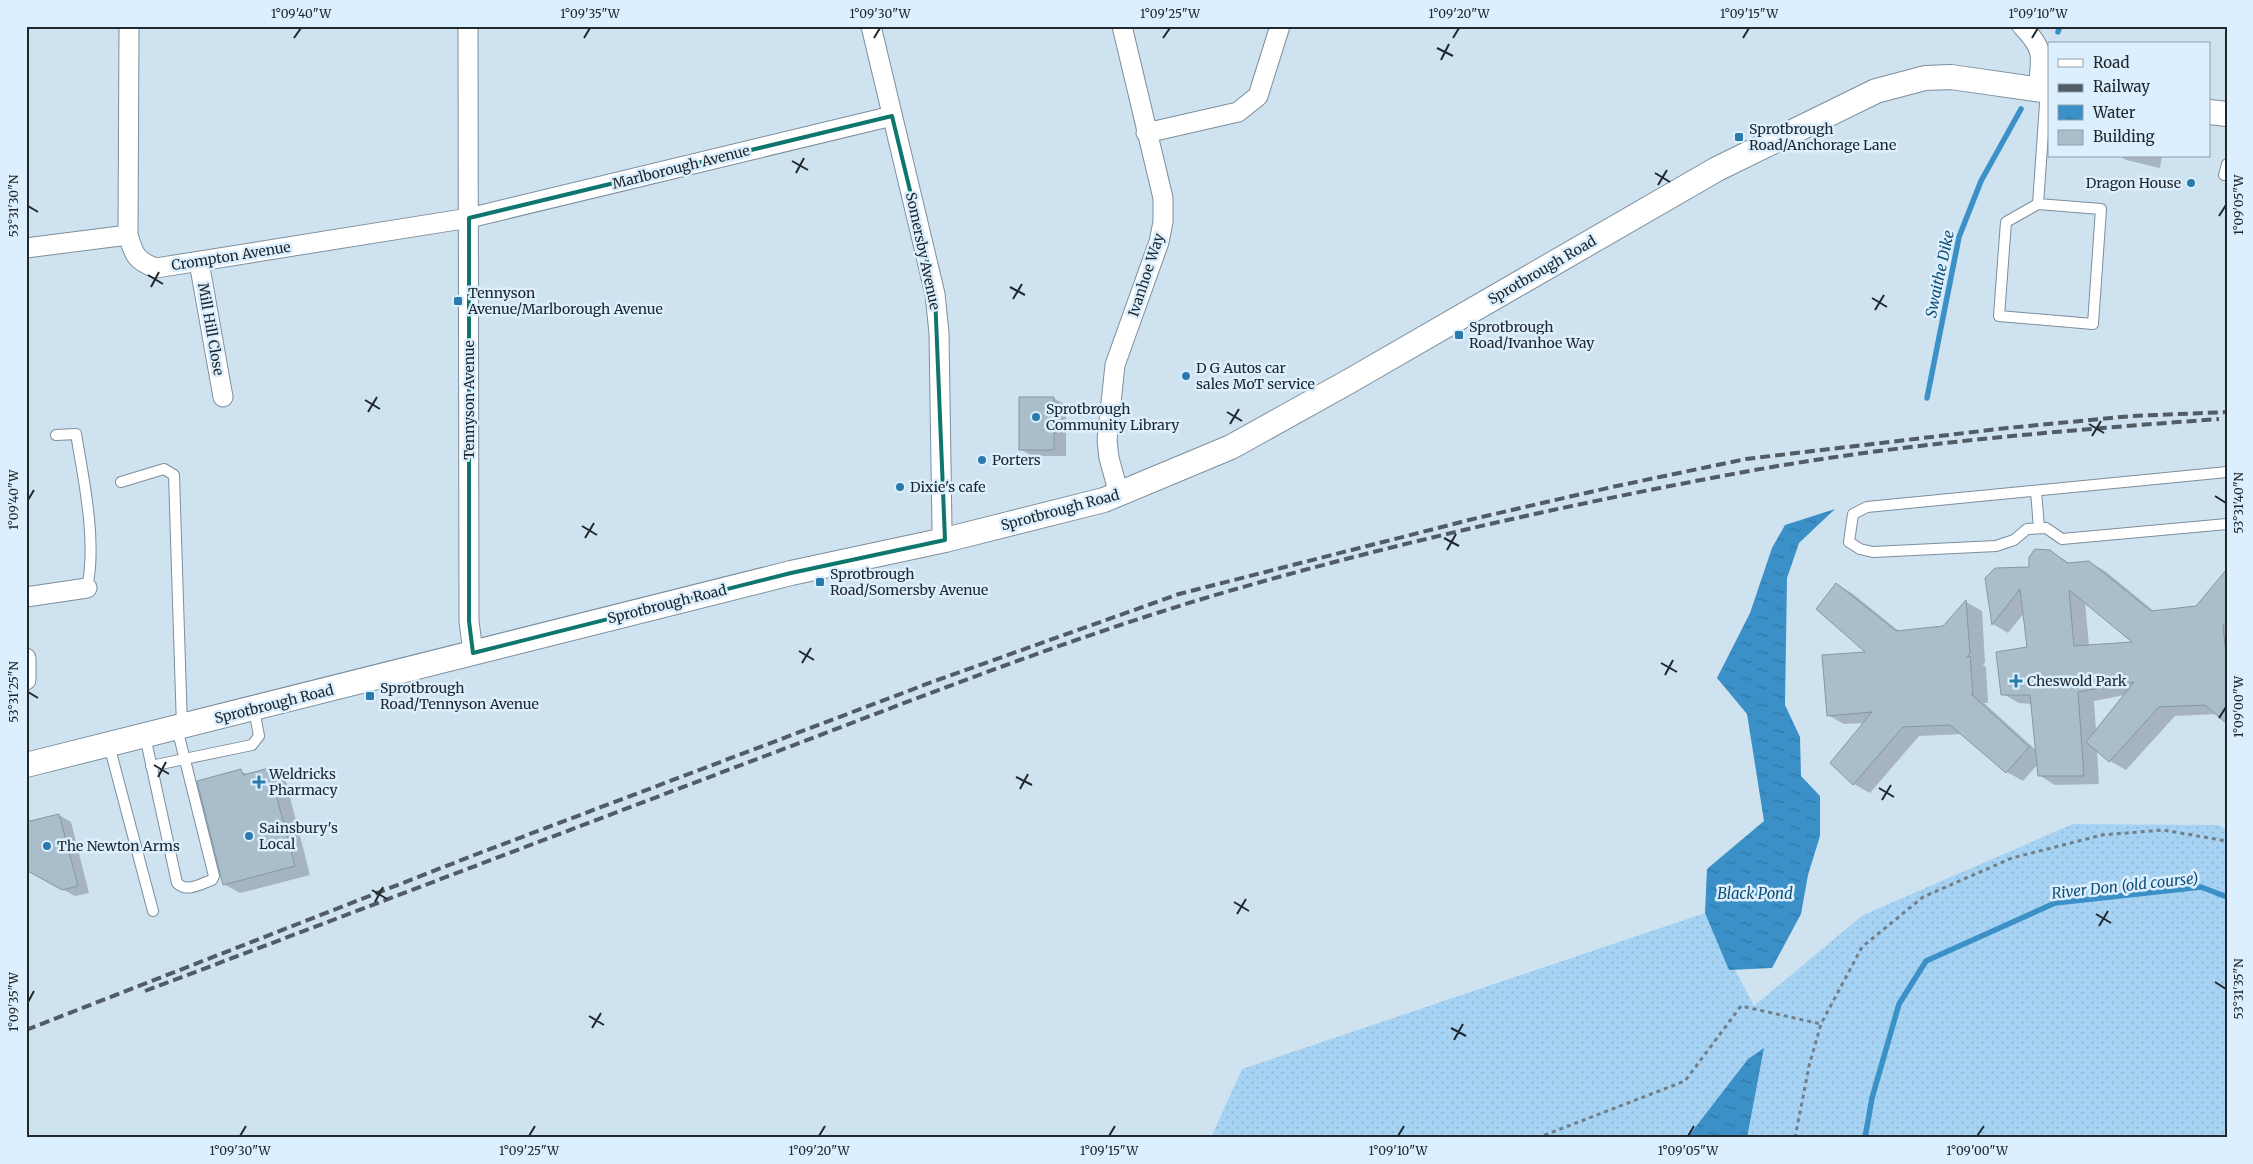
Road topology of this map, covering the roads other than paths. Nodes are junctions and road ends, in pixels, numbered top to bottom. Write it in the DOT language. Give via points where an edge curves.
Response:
graph roads {
  1 [pos="129,26"];
  2 [pos="468,26"];
  3 [pos="871,26"];
  4 [pos="1122,26"];
  5 [pos="1280,26"];
  6 [pos="2022,26"];
  7 [pos="2044,90"];
  8 [pos="2210,112"];
  9 [pos="2227,114"];
  10 [pos="892,116"];
  11 [pos="1146,133"];
  12 [pos="2227,164"];
  13 [pos="2224,175"];
  14 [pos="2038,204"];
  15 [pos="469,218"];
  16 [pos="128,235"];
  17 [pos="26,248"];
  18 [pos="199,262"];
  19 [pos="223,397"];
  20 [pos="56,435"];
  21 [pos="2227,472"];
  22 [pos="121,482"];
  23 [pos="2036,491"];
  24 [pos="1119,494"];
  25 [pos="2227,524"];
  26 [pos="2038,528"];
  27 [pos="945,540"];
  28 [pos="87,588"];
  29 [pos="26,597"];
  30 [pos="473,653"];
  31 [pos="26,658"];
  32 [pos="26,680"];
  33 [pos="254,709"];
  34 [pos="179,728"];
  35 [pos="145,736"];
  36 [pos="109,745"];
  37 [pos="185,758"];
  38 [pos="26,765"];
  39 [pos="151,766"];
  40 [pos="153,910"];
  1 -- 16 [label="street, Crompton Avenue"];
  2 -- 15 [label="street, Tennyson Avenue"];
  3 -- 10 [label="street, Somersby Avenue"];
  4 -- 11 [label="street, Ivanhoe Way"];
  5 -- 11 [label="street" via="1258,96 1248,106 1238,112"];
  6 -- 7 [label="street" via="2040,49"];
  7 -- 14 [label="lane"];
  7 -- 24 [label="street, Sprotbrough Road" via="1950,77 1925,78 1876,91 1717,168 1231,447"];
  8 -- 9 [label="street"];
  10 -- 15 [label="street, Marlborough Avenue"];
  10 -- 27 [label="street, Somersby Avenue" via="935,294 939,333 942,529"];
  11 -- 24 [label="street, Ivanhoe Way" via="1163,198 1163,222 1115,365 1107,440"];
  12 -- 13 [label="lane"];
  14 -- 14 [label="lane" via="2101,209 2092,324 2000,316 2006,222"];
  15 -- 18 [label="street, Crompton Avenue"];
  15 -- 30 [label="street, Tennyson Avenue" via="469,620"];
  16 -- 17 [label="street"];
  16 -- 18 [label="street, Crompton Avenue" via="134,254 143,263 156,268"];
  18 -- 19 [label="street, Mill Hill Close"];
  20 -- 28 [label="lane" via="76,434 88,504 90,574"];
  21 -- 23 [label="lane"];
  22 -- 34 [label="lane" via="164,469 174,475"];
  23 -- 26 [label="lane"];
  23 -- 26 [label="lane" via="1867,507 1853,514 1849,542 1872,552 1996,546 2014,540 2027,529"];
  24 -- 27 [label="street, Sprotbrough Road"];
  25 -- 26 [label="lane" via="2062,539 2046,528"];
  27 -- 30 [label="street, Sprotbrough Road" via="791,573"];
  28 -- 29 [label="street"];
  30 -- 33 [label="street, Sprotbrough Road"];
  31 -- 32 [label="street"];
  33 -- 34 [label="street, Sprotbrough Road"];
  33 -- 37 [label="lane" via="259,736 257,742"];
  34 -- 35 [label="street, Sprotbrough Road"];
  34 -- 37 [label="lane"];
  35 -- 36 [label="street, Sprotbrough Road"];
  35 -- 39 [label="lane"];
  36 -- 38 [label="street, Sprotbrough Road"];
  36 -- 40 [label="lane"];
  37 -- 39 [label="lane"];
  37 -- 39 [label="lane" via="214,876 212,880 187,889 177,883"];
}
